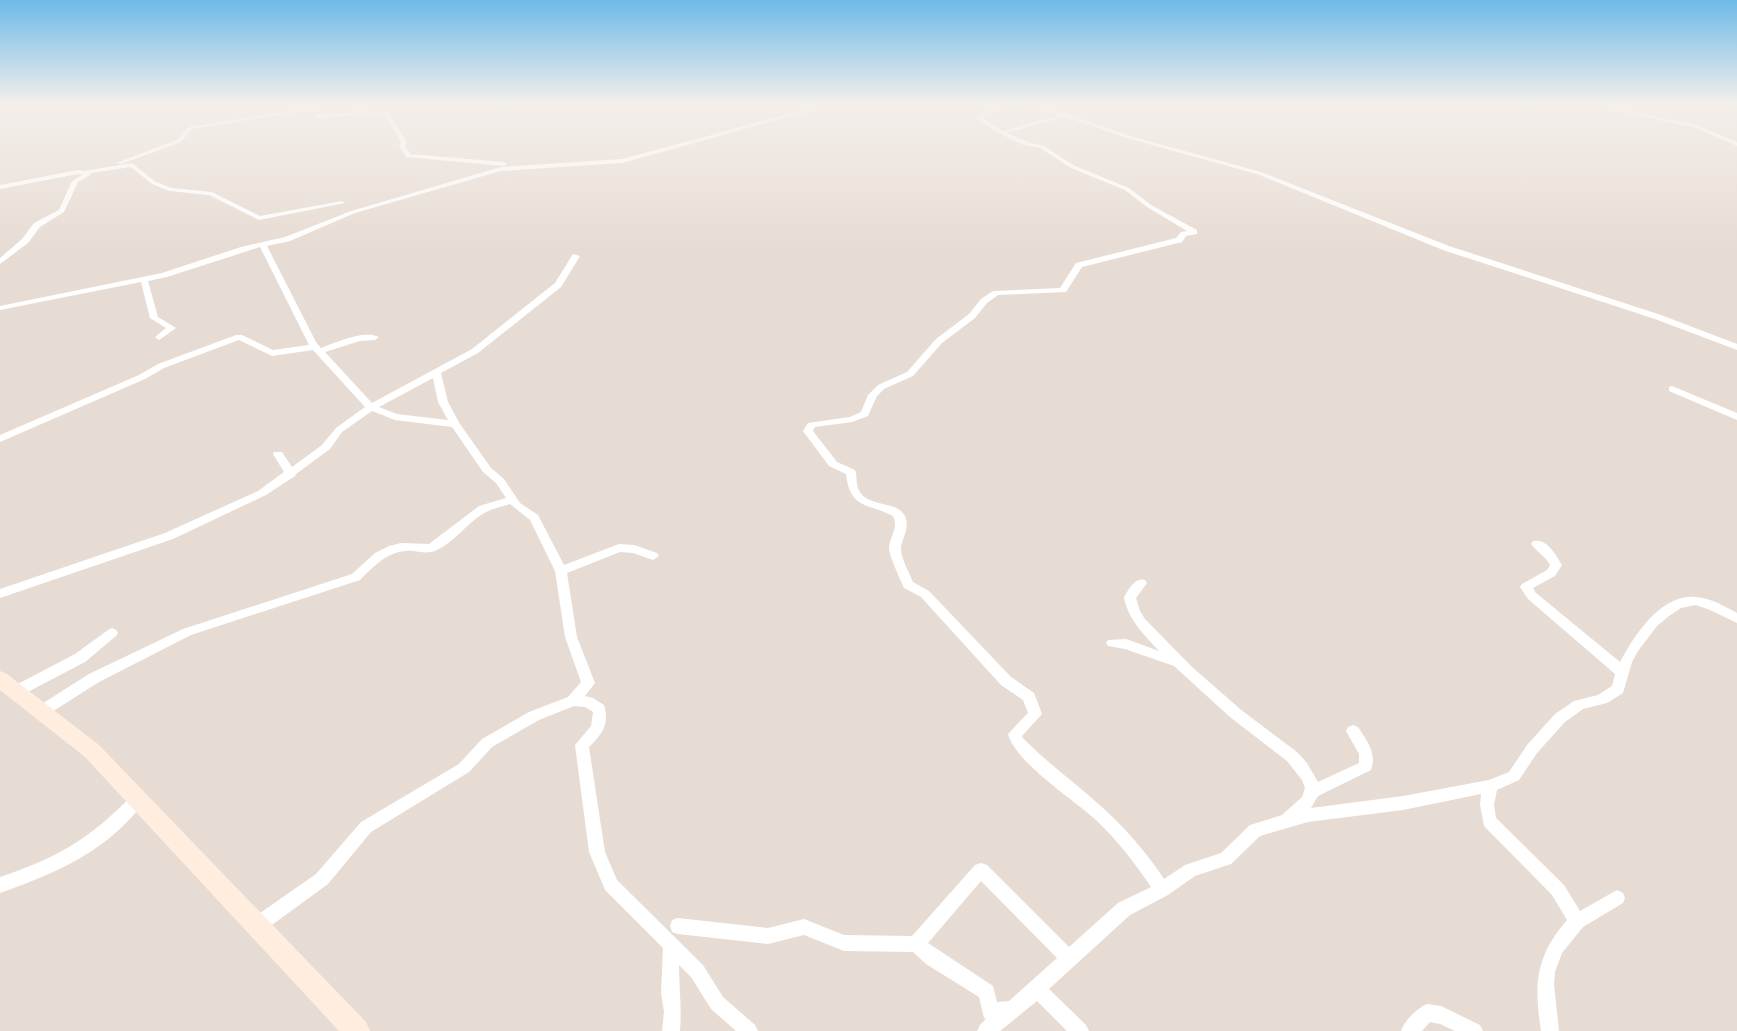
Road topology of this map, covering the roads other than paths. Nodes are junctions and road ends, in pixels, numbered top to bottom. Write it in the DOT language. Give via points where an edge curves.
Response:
graph roads {
  1 [pos="151,152"];
  2 [pos="406,152"];
  3 [pos="655,152"];
  4 [pos="1050,152"];
  5 [pos="1183,152"];
  6 [pos="544,165"];
  7 [pos="116,166"];
  8 [pos="87,172"];
  9 [pos="0,187"];
  10 [pos="342,203"];
  11 [pos="262,244"];
  12 [pos="576,256"];
  13 [pos="0,262"];
  14 [pos="144,280"];
  15 [pos="0,308"];
  16 [pos="159,337"];
  17 [pos="375,337"];
  18 [pos="1737,347"];
  19 [pos="317,349"];
  20 [pos="436,373"];
  21 [pos="1672,389"];
  22 [pos="370,407"];
  23 [pos="1737,417"];
  24 [pos="455,424"];
  25 [pos="0,439"];
  26 [pos="278,454"];
  27 [pos="291,474"];
  28 [pos="513,500"];
  29 [pos="1537,544"];
  30 [pos="653,556"];
  31 [pos="561,571"];
  32 [pos="1141,583"];
  33 [pos="0,594"];
  34 [pos="1737,618"];
  35 [pos="112,633"];
  36 [pos="1112,643"];
  37 [pos="1176,661"];
  38 [pos="1620,670"];
  39 [pos="6,687"];
  40 [pos="573,701"];
  41 [pos="42,711"];
  42 [pos="1353,731"];
  43 [pos="1490,786"];
  44 [pos="1313,791"];
  45 [pos="139,798"];
  46 [pos="1286,821"];
  47 [pos="0,885"];
  48 [pos="1162,890"];
  49 [pos="1617,898"];
  50 [pos="1577,921"];
  51 [pos="259,924"];
  52 [pos="678,926"];
  53 [pos="916,944"];
  54 [pos="671,945"];
  55 [pos="1069,958"];
  56 [pos="1037,989"];
  57 [pos="1013,1009"];
  58 [pos="357,1031"];
  59 [pos="671,1031"];
  60 [pos="749,1031"];
  61 [pos="986,1031"];
  62 [pos="1080,1031"];
  63 [pos="1410,1031"];
  64 [pos="1474,1031"];
  65 [pos="1550,1031"];
  1 -- 7 [label="street"];
  2 -- 6 [label="street" via="481,164"];
  3 -- 6 [label="street" via="622,161"];
  4 -- 48 [label="street" via="1127,189 1194,232 1079,265 1063,290 996,293 939,341 910,374 881,387 865,414 846,422 811,425 808,431 833,464 851,472 860,498 903,520 895,549 908,585 925,594 1006,681 1029,697 1035,714 1015,734 1017,741 1120,836"];
  5 -- 18 [label="street" via="1259,173 1446,248"];
  6 -- 11 [label="street" via="501,169 451,183"];
  7 -- 8 [label="street"];
  7 -- 10 [label="street" via="132,165 171,190 210,193 259,218"];
  8 -- 9 [label="street"];
  8 -- 13 [label="street" via="75,181 62,211 37,225"];
  11 -- 14 [label="street"];
  11 -- 19 [label="street" via="293,312"];
  12 -- 20 [label="street" via="558,285 475,351"];
  14 -- 15 [label="street"];
  14 -- 16 [label="street" via="154,318 172,328"];
  17 -- 19 [label="street"];
  19 -- 22 [label="street"];
  19 -- 25 [label="street" via="272,353 239,337"];
  20 -- 22 [label="street"];
  20 -- 24 [label="street"];
  21 -- 23 [label="street"];
  22 -- 24 [label="street" via="395,417"];
  22 -- 27 [label="street"];
  24 -- 28 [label="street"];
  26 -- 27 [label="street"];
  27 -- 33 [label="street" via="169,536"];
  28 -- 31 [label="street" via="534,518"];
  28 -- 41 [label="street" via="483,509 429,549 407,547 380,554 356,577 187,632 94,678"];
  29 -- 38 [label="street" via="1556,565 1526,587"];
  30 -- 31 [label="street" via="619,548"];
  31 -- 40 [label="street" via="571,637 588,683"];
  32 -- 37 [label="street" via="1130,597 1132,611"];
  34 -- 38 [label="street" via="1692,601 1670,608 1639,638"];
  35 -- 39 [label="street" via="80,658"];
  36 -- 37 [label="street"];
  37 -- 44 [label="street" via="1296,762"];
  38 -- 43 [label="street" via="1618,689 1560,718 1514,776"];
  39 -- 41 [label="main road"];
  40 -- 51 [label="street" via="487,743 464,768 366,827 322,879"];
  40 -- 54 [label="street" via="599,709 601,719 596,733 582,745 597,852 611,885"];
  41 -- 45 [label="main road"];
  42 -- 44 [label="street" via="1366,753 1366,766"];
  43 -- 46 [label="street"];
  43 -- 50 [label="street" via="1489,821 1558,890"];
  44 -- 46 [label="street"];
  45 -- 47 [label="street" via="113,828 62,862"];
  45 -- 51 [label="main road"];
  46 -- 48 [label="street" via="1255,830 1226,859 1191,870"];
  48 -- 55 [label="street" via="1124,909"];
  49 -- 50 [label="street"];
  50 -- 65 [label="street" via="1548,959 1544,974"];
  51 -- 58 [label="main road"];
  52 -- 53 [label="street" via="768,936 804,927 844,943"];
  53 -- 55 [label="street" via="981,870"];
  53 -- 57 [label="street" via="987,992 990,1012"];
  54 -- 59 [label="street"];
  54 -- 60 [label="street" via="697,971 717,1003"];
  55 -- 56 [label="street"];
  56 -- 57 [label="street"];
  56 -- 62 [label="street"];
  57 -- 61 [label="street"];
  63 -- 64 [label="street" via="1427,1013"];
}
